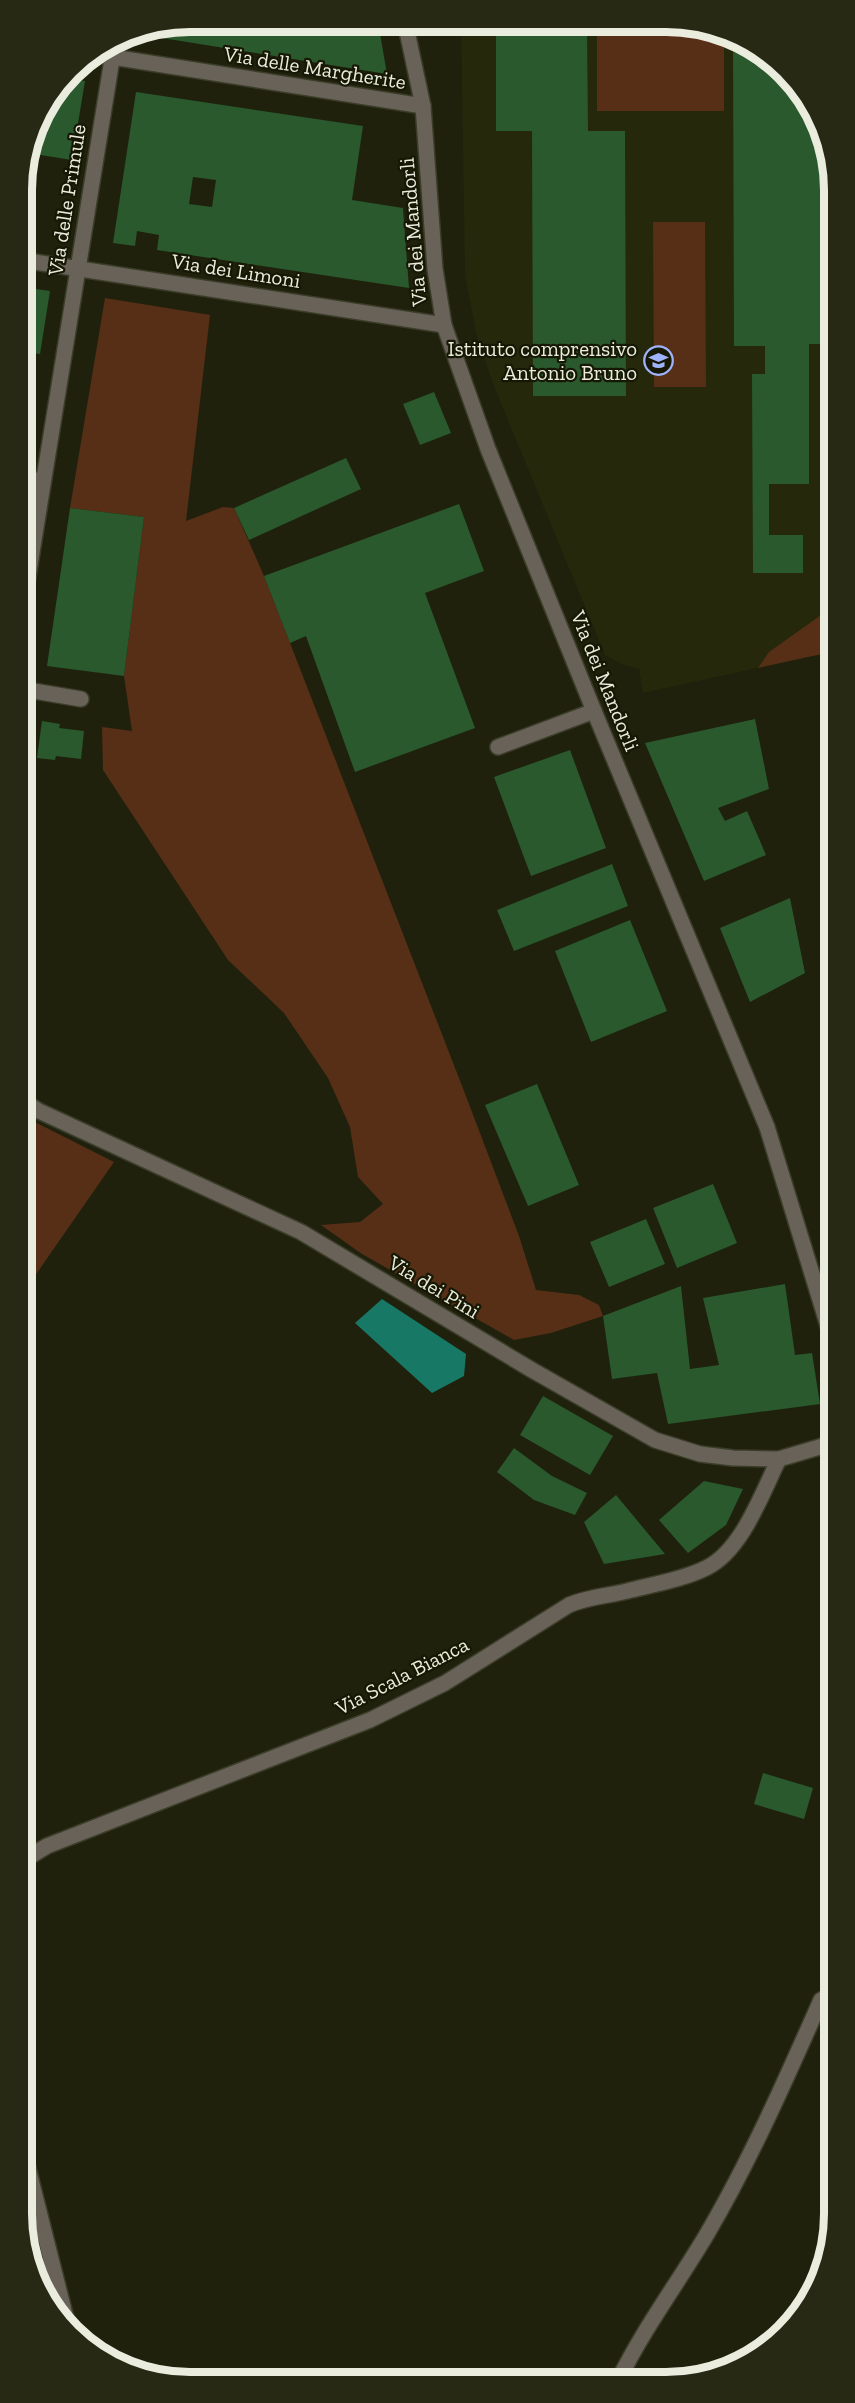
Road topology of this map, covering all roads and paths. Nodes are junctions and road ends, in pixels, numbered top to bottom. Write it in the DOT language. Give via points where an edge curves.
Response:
graph roads {
  1 [pos="407,32"];
  2 [pos="113,52"];
  3 [pos="106,56"];
  4 [pos="112,57"];
  5 [pos="423,106"];
  6 [pos="32,262"];
  7 [pos="77,268"];
  8 [pos="444,325"];
  9 [pos="32,480"];
  10 [pos="42,481"];
  11 [pos="32,548"];
  12 [pos="32,690"];
  13 [pos="81,699"];
  14 [pos="594,711"];
  15 [pos="498,747"];
  16 [pos="32,1107"];
  17 [pos="823,1311"];
  18 [pos="823,1446"];
  19 [pos="779,1459"];
  20 [pos="32,1855"];
  21 [pos="823,1999"];
  22 [pos="32,2184"];
  23 [pos="63,2308"];
  24 [pos="622,2372"];
  1 -- 5 [label="street, Via dei Mandorli"];
  2 -- 4 [label="street, Via delle Primule"];
  3 -- 4 [label="street, Via delle Margherite"];
  4 -- 5 [label="street, Via delle Margherite"];
  4 -- 7 [label="street, Via delle Primule"];
  5 -- 8 [label="street, Via dei Mandorli" via="435,269"];
  6 -- 7 [label="street, Via dei Limoni"];
  7 -- 8 [label="street, Via dei Limoni"];
  7 -- 10 [label="street, Via delle Primule"];
  8 -- 14 [label="street, Via dei Mandorli" via="488,449"];
  9 -- 10 [label="street"];
  10 -- 11 [label="street, Via delle Primule"];
  12 -- 13 [label="street"];
  14 -- 15 [label="street"];
  14 -- 17 [label="street, Via dei Mandorli" via="767,1127"];
  16 -- 19 [label="street, Via dei Pini" via="301,1232 655,1440 700,1454"];
  18 -- 19 [label="street, Via dei Pini"];
  19 -- 20 [label="street, Via Scala Bianca" via="739,1538 707,1568 569,1605 445,1683 370,1720"];
  21 -- 24 [label="street" via="756,2143 707,2234"];
  22 -- 23 [label="street"];
}
